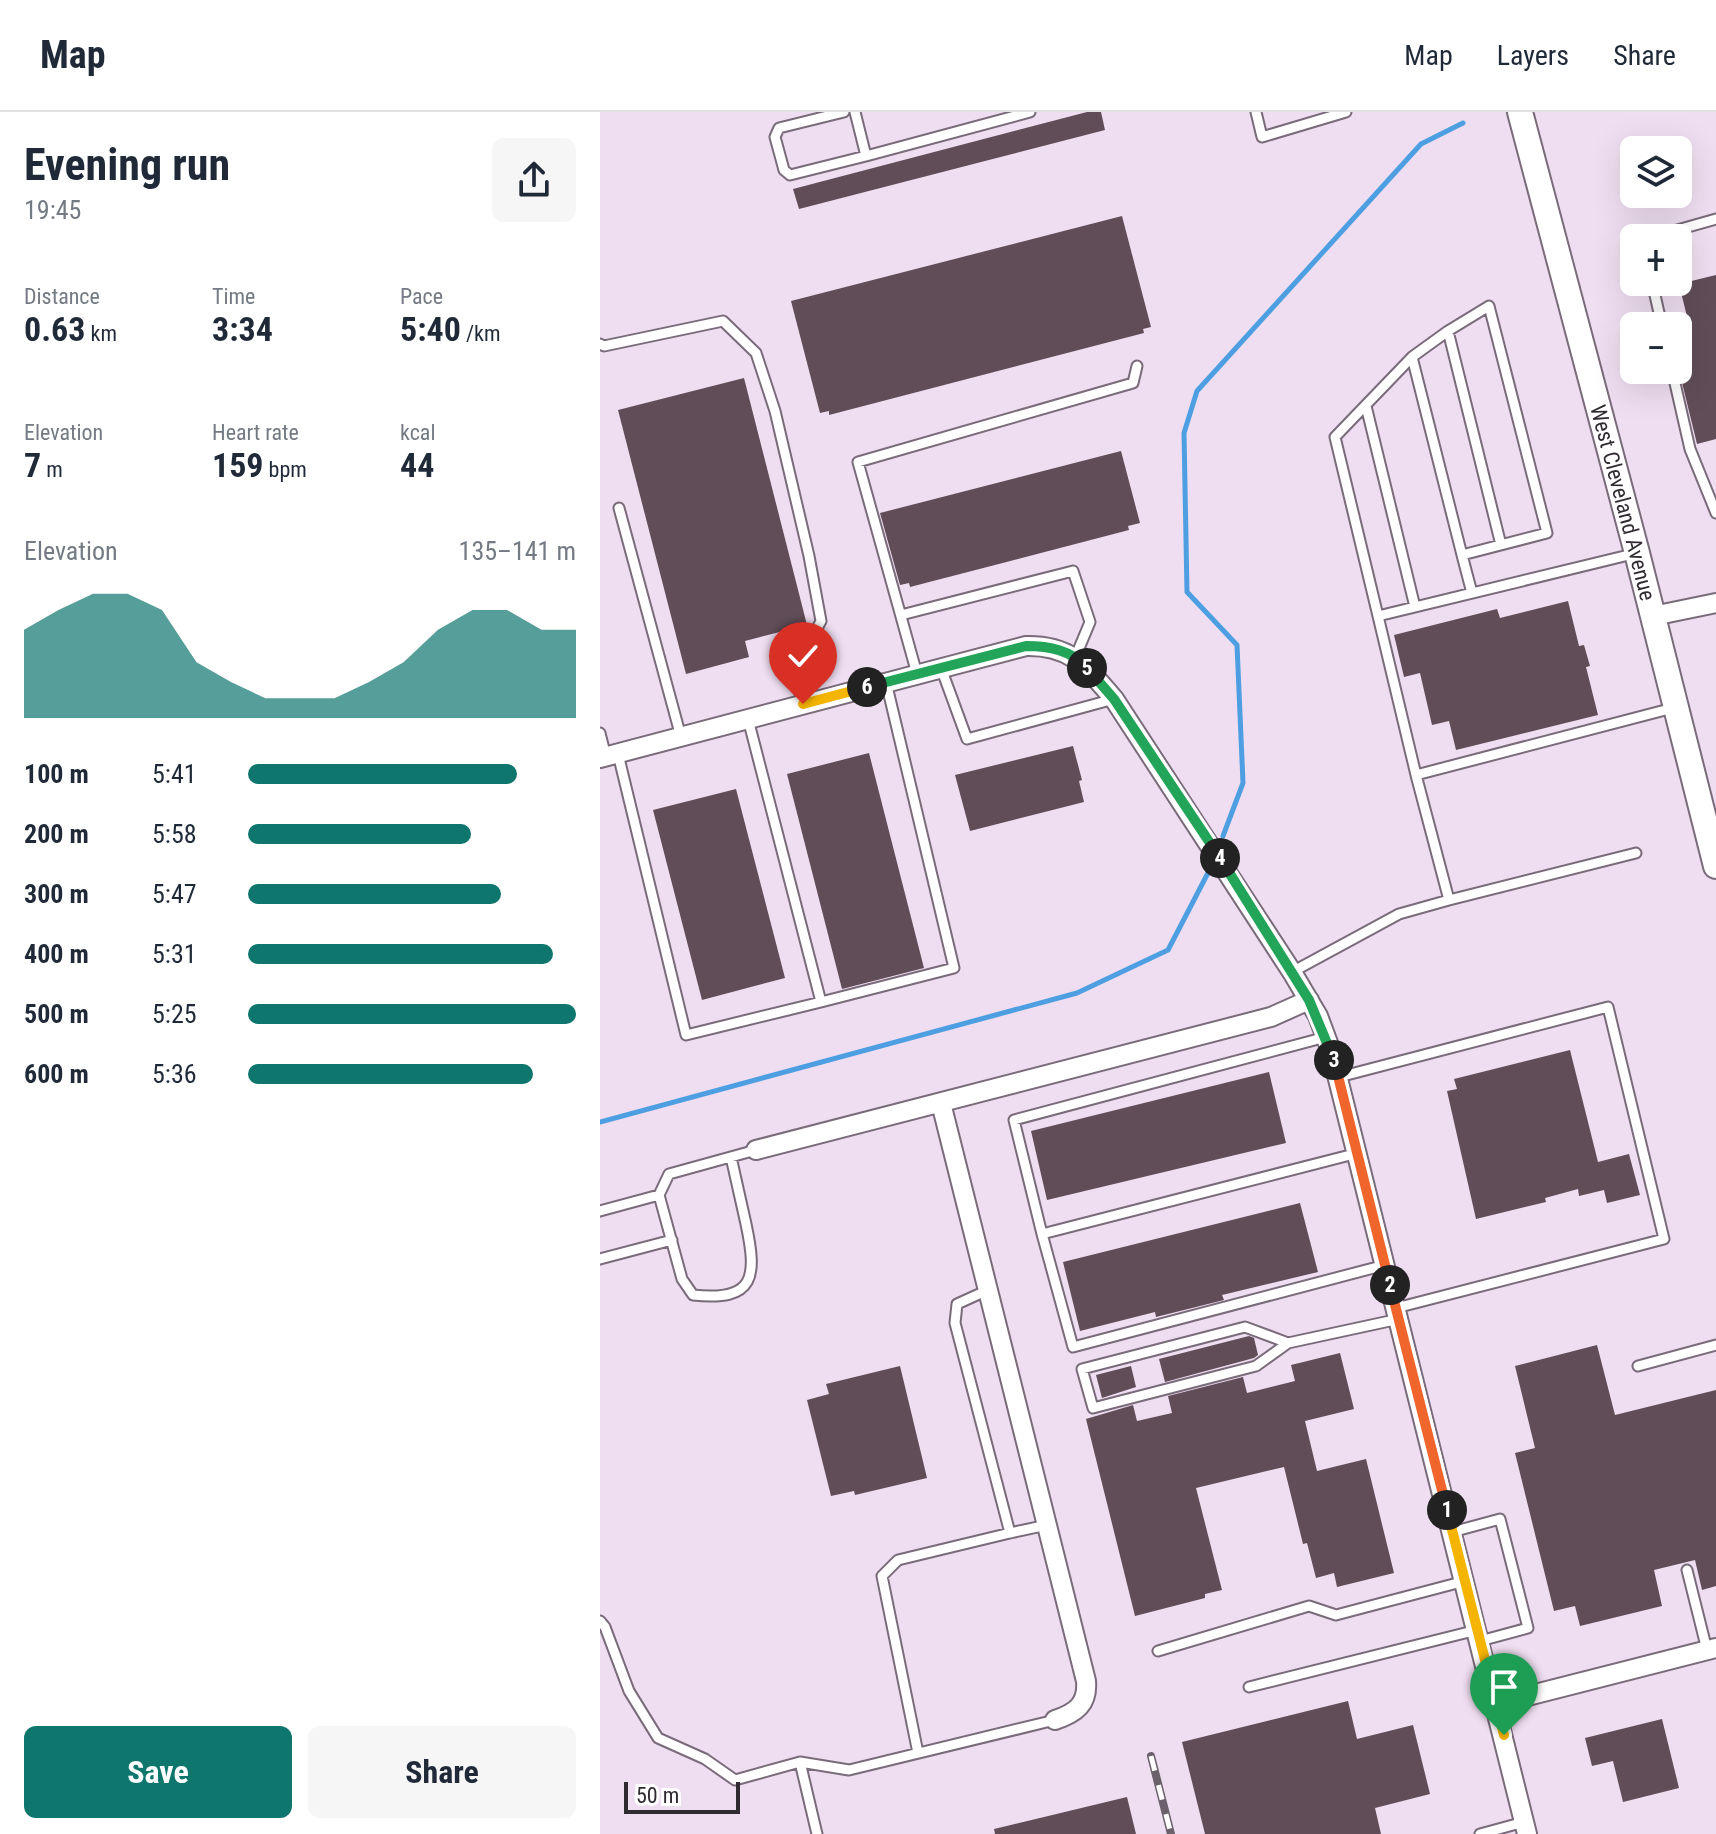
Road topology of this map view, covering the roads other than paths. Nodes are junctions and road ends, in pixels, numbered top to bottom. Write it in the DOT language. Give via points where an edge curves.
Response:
graph roads {
  1 [pos="844,112"];
  2 [pos="855,112"];
  3 [pos="1030,112"];
  4 [pos="1256,112"];
  5 [pos="1346,112"];
  6 [pos="1522,112"];
  7 [pos="866,156"];
  8 [pos="1716,219"];
  9 [pos="1692,226"];
  10 [pos="1448,331"];
  11 [pos="601,346"];
  12 [pos="1412,357"];
  13 [pos="1137,366"];
  14 [pos="1675,384"];
  15 [pos="1366,406"];
  16 [pos="619,508"];
  17 [pos="1716,513"];
  18 [pos="1501,545"];
  19 [pos="1637,553"];
  20 [pos="1462,555"];
  21 [pos="1472,593"];
  22 [pos="1716,603"];
  23 [pos="1415,607"];
  24 [pos="901,615"];
  25 [pos="1378,616"];
  26 [pos="1653,616"];
  27 [pos="1069,654"];
  28 [pos="941,668"];
  29 [pos="917,674"];
  30 [pos="886,682"];
  31 [pos="1114,699"];
  32 [pos="803,704"];
  33 [pos="1676,707"];
  34 [pos="748,719"];
  35 [pos="600,733"];
  36 [pos="681,737"];
  37 [pos="608,756"];
  38 [pos="1416,775"];
  39 [pos="1636,853"];
  40 [pos="1716,866"];
  41 [pos="1449,900"];
  42 [pos="1292,972"];
  43 [pos="1309,1000"];
  44 [pos="821,1002"];
  45 [pos="1326,1037"];
  46 [pos="1339,1077"];
  47 [pos="941,1103"];
  48 [pos="756,1150"];
  49 [pos="1358,1153"];
  50 [pos="731,1157"];
  51 [pos="659,1195"];
  52 [pos="600,1211"];
  53 [pos="1042,1234"];
  54 [pos="672,1240"];
  55 [pos="600,1259"];
  56 [pos="1385,1265"];
  57 [pos="988,1290"];
  58 [pos="1397,1313"];
  59 [pos="1288,1343"];
  60 [pos="1716,1345"];
  61 [pos="1638,1366"];
  62 [pos="1047,1525"];
  63 [pos="1452,1532"];
  64 [pos="1010,1533"];
  65 [pos="1687,1570"];
  66 [pos="1465,1581"];
  67 [pos="600,1621"];
  68 [pos="1478,1635"];
  69 [pos="1712,1649"];
  70 [pos="1158,1651"];
  71 [pos="1249,1687"];
  72 [pos="1496,1704"];
  73 [pos="1055,1720"];
  74 [pos="918,1753"];
  75 [pos="800,1762"];
  76 [pos="1526,1828"];
  77 [pos="817,1834"];
  78 [pos="1480,1834"];
  1 -- 7 [label="lane" via="779,128 775,137 784,170 790,175"];
  2 -- 7 [label="lane"];
  3 -- 7 [label="lane"];
  4 -- 5 [label="lane" via="1262,137"];
  6 -- 19 [label="main road, West Cleveland Avenue"];
  8 -- 9 [label="lane"];
  10 -- 12 [label="lane"];
  10 -- 18 [label="lane"];
  10 -- 18 [label="lane" via="1489,306 1547,533"];
  11 -- 32 [label="lane" via="723,321 756,353 778,426 821,621 794,672"];
  12 -- 15 [label="lane"];
  12 -- 20 [label="lane"];
  13 -- 24 [label="lane" via="1133,383 858,462"];
  14 -- 17 [label="lane" via="1690,449"];
  15 -- 23 [label="lane"];
  15 -- 25 [label="lane" via="1335,437"];
  16 -- 36 [label="lane"];
  18 -- 20 [label="lane"];
  19 -- 21 [label="lane"];
  19 -- 26 [label="main road, West Cleveland Avenue"];
  20 -- 21 [label="lane"];
  21 -- 23 [label="lane"];
  22 -- 26 [label="street"];
  23 -- 25 [label="lane"];
  24 -- 27 [label="lane" via="1073,571 1090,622"];
  24 -- 29 [label="lane"];
  25 -- 38 [label="lane"];
  26 -- 33 [label="main road, West Cleveland Avenue"];
  27 -- 28 [label="street" via="1026,646"];
  27 -- 31 [label="street"];
  28 -- 29 [label="street"];
  28 -- 31 [label="lane" via="967,739"];
  29 -- 30 [label="street"];
  30 -- 32 [label="street"];
  30 -- 44 [label="lane" via="954,968"];
  31 -- 42 [label="street"];
  32 -- 34 [label="street"];
  33 -- 38 [label="lane"];
  33 -- 40 [label="main road, West Cleveland Avenue"];
  34 -- 36 [label="street"];
  34 -- 44 [label="lane"];
  35 -- 37 [label="lane"];
  36 -- 37 [label="street"];
  37 -- 44 [label="lane" via="686,1035"];
  38 -- 41 [label="lane"];
  39 -- 41 [label="lane"];
  41 -- 42 [label="lane" via="1399,914"];
  42 -- 43 [label="street"];
  43 -- 45 [label="street"];
  43 -- 47 [label="street" via="1271,1017"];
  45 -- 46 [label="street"];
  45 -- 53 [label="lane" via="1014,1120"];
  46 -- 49 [label="street"];
  46 -- 58 [label="lane" via="1608,1007 1664,1239"];
  47 -- 48 [label="street"];
  47 -- 57 [label="street"];
  48 -- 50 [label="lane"];
  49 -- 53 [label="lane"];
  49 -- 56 [label="street"];
  50 -- 51 [label="lane" via="669,1174"];
  50 -- 54 [label="lane" via="753,1260 750,1278 738,1291 715,1298 693,1295 682,1279"];
  51 -- 52 [label="lane"];
  51 -- 54 [label="lane"];
  53 -- 56 [label="lane" via="1073,1347"];
  54 -- 55 [label="lane"];
  56 -- 58 [label="street"];
  57 -- 62 [label="street"];
  57 -- 64 [label="lane" via="957,1304 955,1323"];
  58 -- 59 [label="lane"];
  58 -- 63 [label="street"];
  59 -- 59 [label="lane" via="1256,1366 1093,1408 1082,1369 1245,1327"];
  60 -- 61 [label="lane"];
  62 -- 64 [label="lane"];
  62 -- 73 [label="street" via="1087,1691 1081,1706"];
  63 -- 66 [label="street"];
  63 -- 68 [label="lane" via="1500,1519 1528,1628"];
  64 -- 74 [label="lane" via="898,1560 882,1576"];
  65 -- 69 [label="lane"];
  66 -- 68 [label="street"];
  66 -- 70 [label="lane" via="1336,1615 1309,1606"];
  67 -- 75 [label="lane" via="629,1691 658,1738 705,1759 735,1780"];
  68 -- 71 [label="lane"];
  68 -- 72 [label="street"];
  69 -- 72 [label="street"];
  72 -- 76 [label="street"];
  73 -- 74 [label="lane"];
  74 -- 75 [label="lane" via="849,1770"];
  75 -- 77 [label="lane"];
  76 -- 78 [label="lane"];
}
